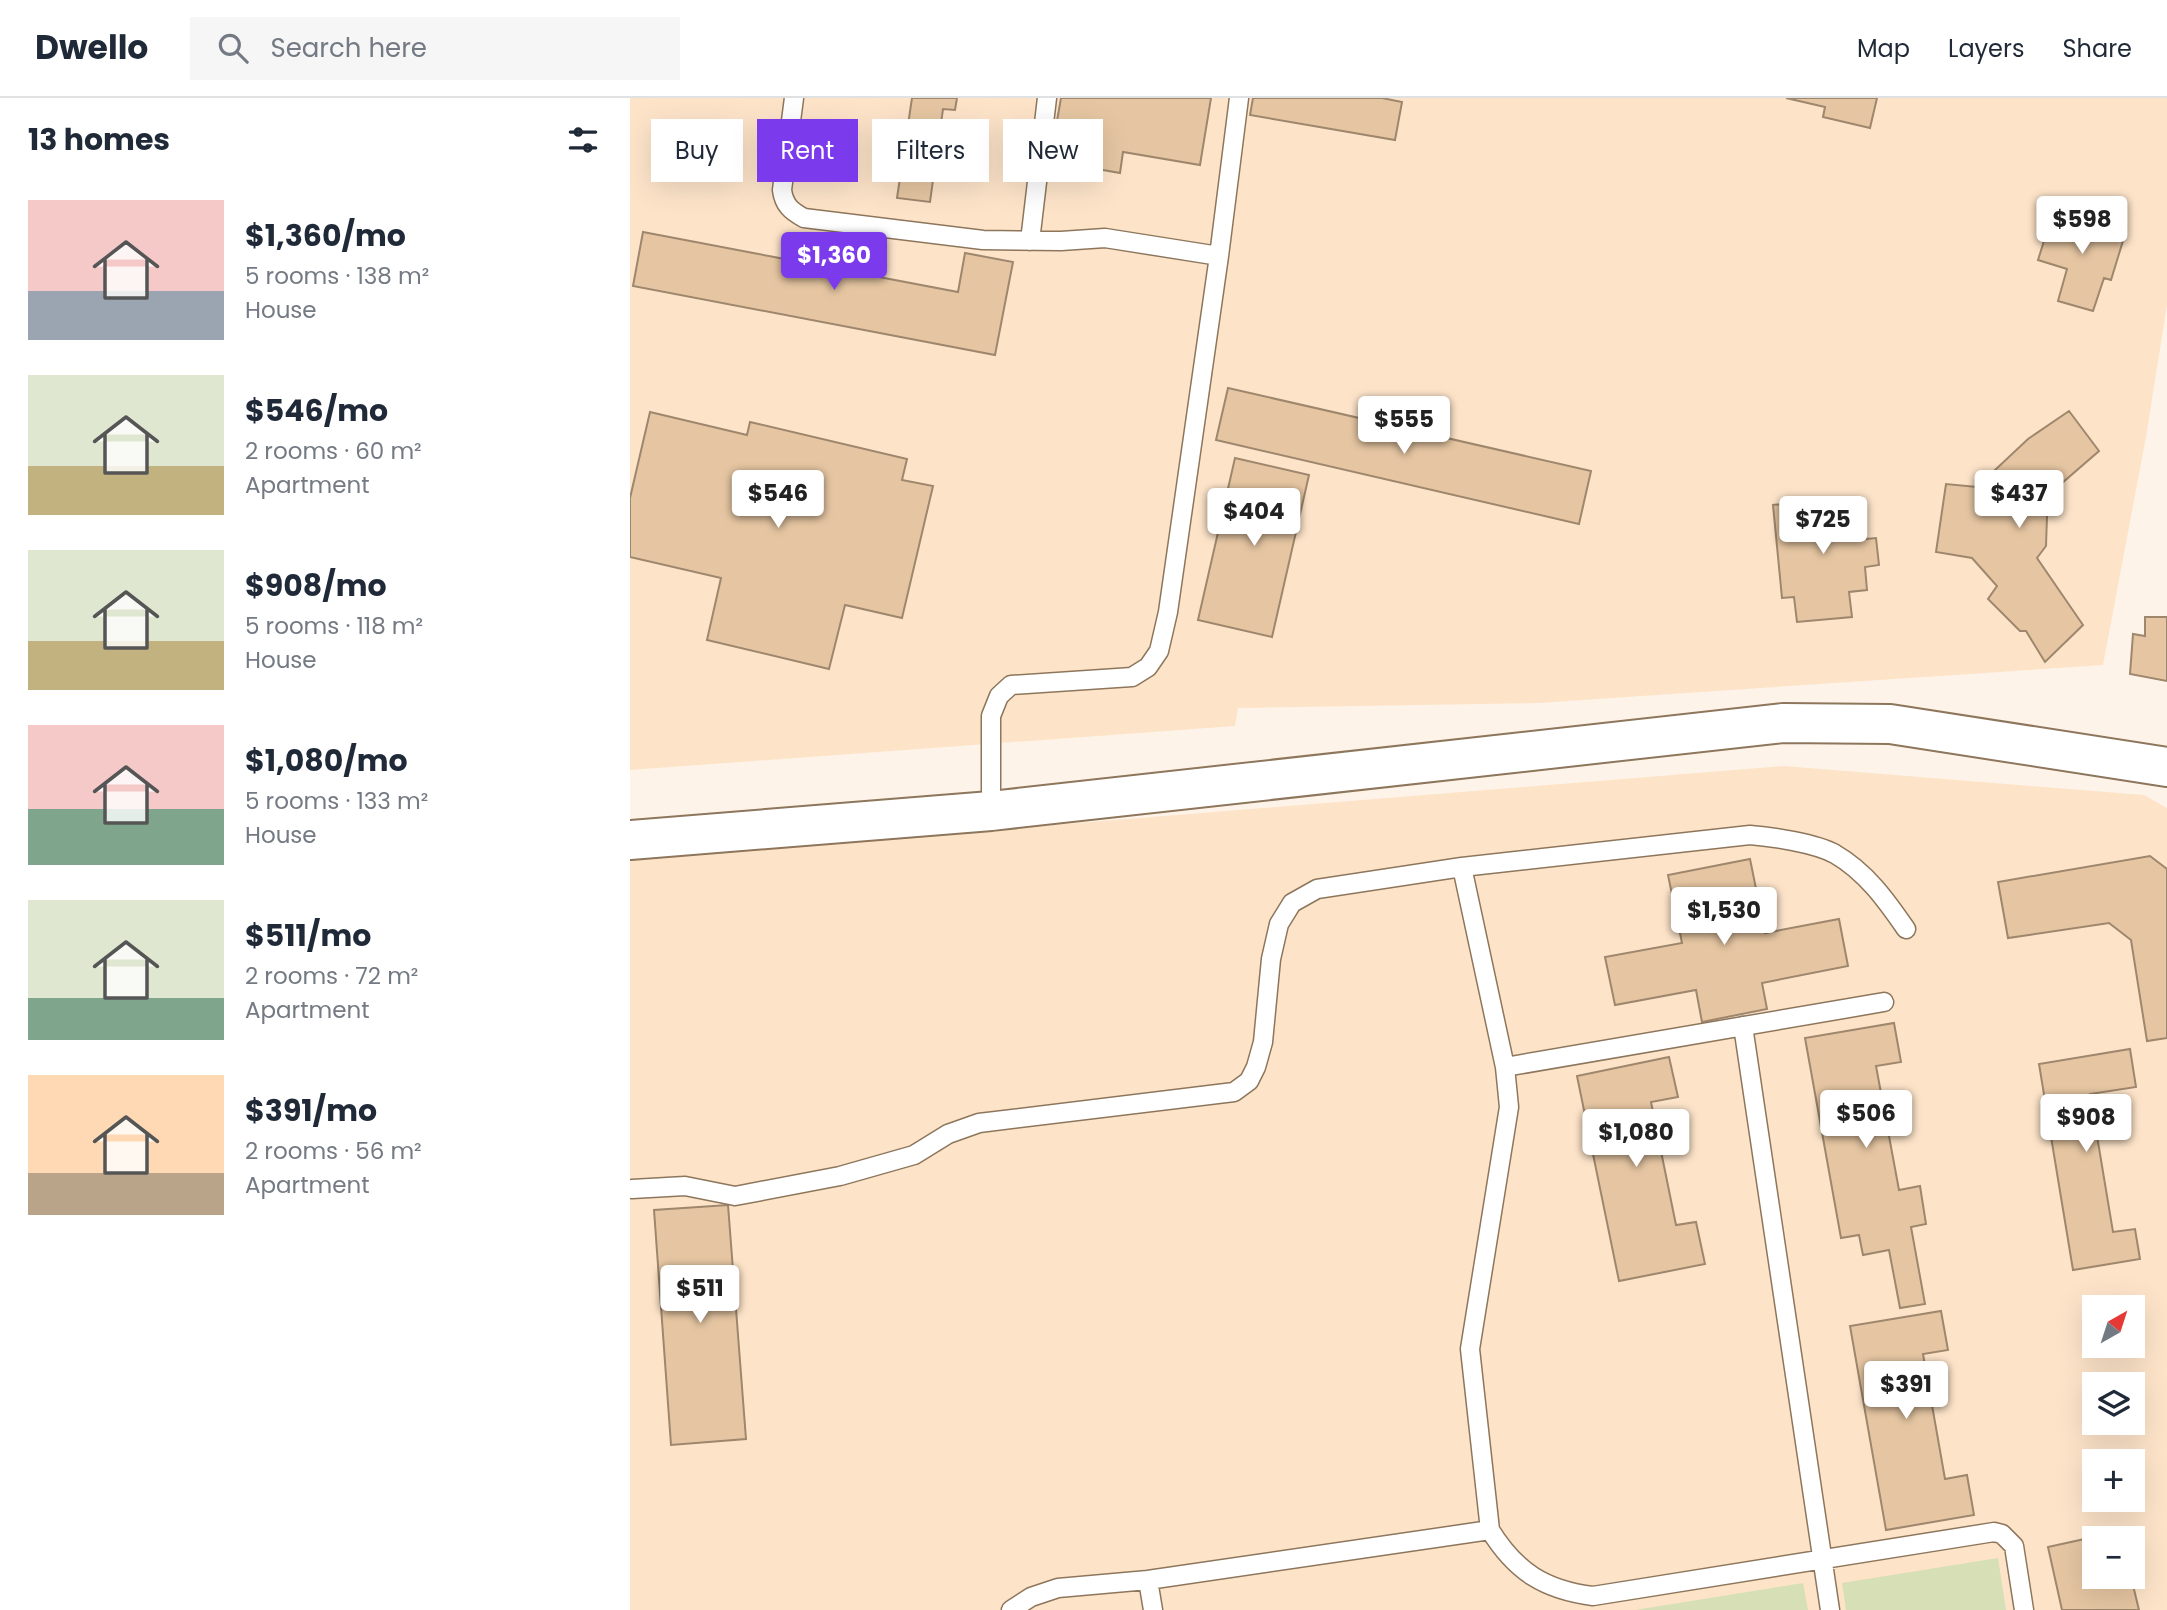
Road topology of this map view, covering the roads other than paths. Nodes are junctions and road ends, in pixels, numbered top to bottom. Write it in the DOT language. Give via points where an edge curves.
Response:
graph roads {
  1 [pos="794,98"];
  2 [pos="1047,98"];
  3 [pos="1239,98"];
  4 [pos="1030,241"];
  5 [pos="1219,256"];
  6 [pos="2167,767"];
  7 [pos="991,811"];
  8 [pos="630,839"];
  9 [pos="1462,867"];
  10 [pos="1906,929"];
  11 [pos="1884,1002"];
  12 [pos="1743,1026"];
  13 [pos="1505,1067"];
  14 [pos="632,1189"];
  15 [pos="1490,1531"];
  16 [pos="1822,1559"];
  17 [pos="1148,1580"];
  18 [pos="1594,1603"];
  19 [pos="1011,1610"];
  20 [pos="1153,1610"];
  21 [pos="1830,1610"];
  22 [pos="2024,1610"];
  1 -- 4 [label="lane" via="782,190 792,212 804,218 984,240"];
  2 -- 4 [label="lane"];
  3 -- 5 [label="lane"];
  4 -- 5 [label="lane" via="1105,238"];
  5 -- 7 [label="lane" via="1168,612 1158,651 1148,667 1132,677 1011,685 999,696 991,716"];
  6 -- 7 [label="main road" via="1891,724 1783,723"];
  7 -- 8 [label="main road"];
  9 -- 10 [label="lane" via="1750,835 1782,838 1833,853 1868,880"];
  9 -- 13 [label="lane"];
  9 -- 14 [label="lane" via="1317,889 1292,903 1279,924 1271,958 1263,1042 1256,1067 1249,1081 1234,1092 979,1122 914,1154 840,1176 735,1196 685,1186"];
  11 -- 12 [label="lane"];
  12 -- 13 [label="lane"];
  12 -- 16 [label="lane"];
  13 -- 15 [label="lane" via="1509,1107 1470,1349"];
  15 -- 17 [label="lane"];
  15 -- 18 [label="lane" via="1501,1549 1532,1577"];
  16 -- 18 [label="lane"];
  16 -- 21 [label="lane"];
  16 -- 22 [label="lane" via="2003,1534 2014,1546"];
  17 -- 19 [label="lane" via="1058,1588"];
  17 -- 20 [label="lane"];
}
